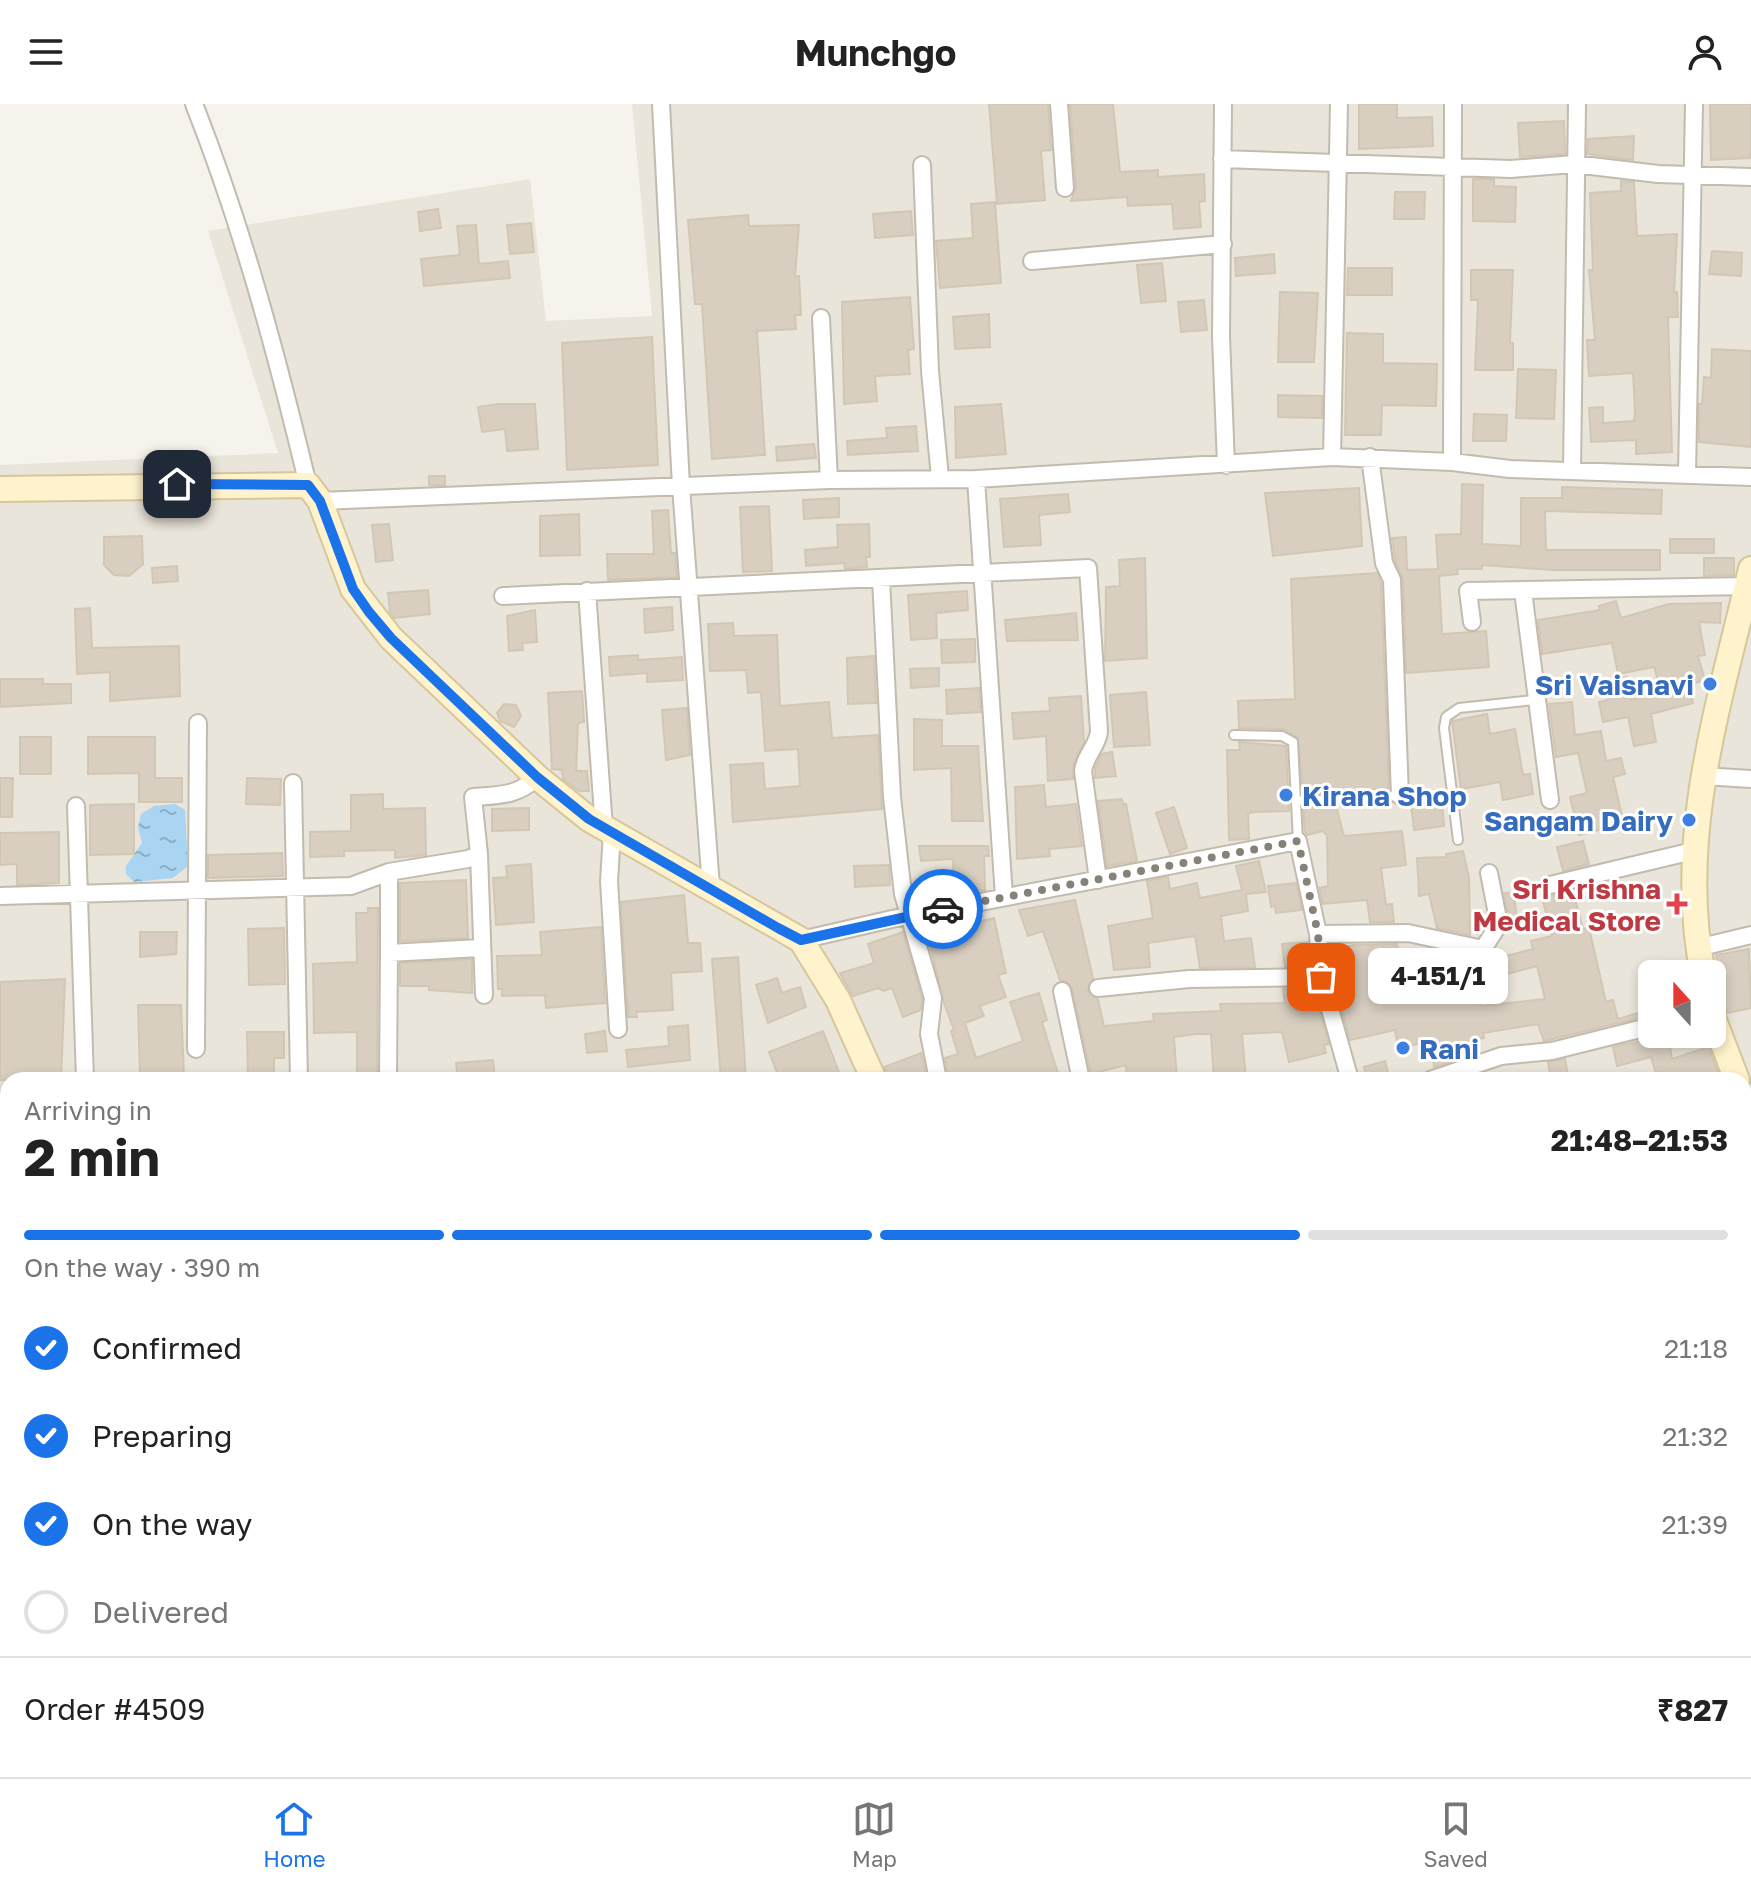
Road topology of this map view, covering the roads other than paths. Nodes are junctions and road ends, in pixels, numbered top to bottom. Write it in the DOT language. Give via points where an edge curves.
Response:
graph roads {
  1 [pos="194,104"];
  2 [pos="661,104"];
  3 [pos="1059,104"];
  4 [pos="1223,104"];
  5 [pos="1339,104"];
  6 [pos="1453,104"];
  7 [pos="1577,104"];
  8 [pos="1694,104"];
  9 [pos="1222,159"];
  10 [pos="1338,163"];
  11 [pos="1574,164"];
  12 [pos="922,165"];
  13 [pos="1453,167"];
  14 [pos="1693,175"];
  15 [pos="1751,177"];
  16 [pos="1065,188"];
  17 [pos="1223,244"];
  18 [pos="1032,261"];
  19 [pos="821,318"];
  20 [pos="1332,457"];
  21 [pos="1370,457"];
  22 [pos="1452,462"];
  23 [pos="1226,465"];
  24 [pos="1572,470"];
  25 [pos="1687,474"];
  26 [pos="1751,477"];
  27 [pos="940,478"];
  28 [pos="976,479"];
  29 [pos="829,480"];
  30 [pos="681,486"];
  31 [pos="0,489"];
  32 [pos="314,493"];
  33 [pos="984,573"];
  34 [pos="1749,577"];
  35 [pos="881,578"];
  36 [pos="690,586"];
  37 [pos="587,591"];
  38 [pos="1523,591"];
  39 [pos="503,596"];
  40 [pos="1472,622"];
  41 [pos="1741,650"];
  42 [pos="1534,700"];
  43 [pos="198,723"];
  44 [pos="1234,735"];
  45 [pos="1703,776"];
  46 [pos="537,777"];
  47 [pos="1751,779"];
  48 [pos="293,783"];
  49 [pos="1400,796"];
  50 [pos="1550,800"];
  51 [pos="1296,801"];
  52 [pos="76,806"];
  53 [pos="608,831"];
  54 [pos="1458,840"];
  55 [pos="1298,841"];
  56 [pos="1693,851"];
  57 [pos="479,854"];
  58 [pos="389,872"];
  59 [pos="1489,873"];
  60 [pos="1098,880"];
  61 [pos="1550,885"];
  62 [pos="711,887"];
  63 [pos="198,888"];
  64 [pos="295,890"];
  65 [pos="77,891"];
  66 [pos="0,896"];
  67 [pos="1004,897"];
  68 [pos="908,916"];
  69 [pos="1318,934"];
  70 [pos="1751,935"];
  71 [pos="801,940"];
  72 [pos="480,948"];
  73 [pos="1697,948"];
  74 [pos="389,953"];
  75 [pos="1700,960"];
  76 [pos="1321,977"];
  77 [pos="1098,988"];
  78 [pos="1062,991"];
  79 [pos="484,995"];
  80 [pos="618,1029"];
  81 [pos="1638,1030"];
  82 [pos="1725,1048"];
  83 [pos="196,1049"];
  84 [pos="85,1072"];
  85 [pos="299,1072"];
  86 [pos="388,1072"];
  87 [pos="870,1072"];
  88 [pos="936,1072"];
  89 [pos="1079,1072"];
  90 [pos="1348,1072"];
  91 [pos="1454,1072"];
  92 [pos="1734,1072"];
  1 -- 32 [label="street" via="233,207"];
  2 -- 30 [label="street"];
  3 -- 16 [label="street"];
  4 -- 9 [label="street"];
  5 -- 10 [label="street"];
  6 -- 13 [label="street"];
  7 -- 11 [label="street"];
  8 -- 14 [label="street"];
  9 -- 10 [label="street"];
  9 -- 17 [label="street"];
  10 -- 13 [label="street"];
  10 -- 20 [label="street"];
  11 -- 13 [label="street"];
  11 -- 14 [label="street"];
  11 -- 24 [label="street"];
  12 -- 27 [label="street"];
  13 -- 22 [label="street"];
  14 -- 15 [label="street"];
  14 -- 25 [label="street"];
  17 -- 18 [label="street"];
  17 -- 23 [label="street"];
  19 -- 29 [label="street"];
  20 -- 21 [label="street"];
  20 -- 23 [label="street"];
  21 -- 22 [label="street"];
  21 -- 49 [label="street" via="1384,563 1392,580"];
  22 -- 24 [label="street"];
  23 -- 28 [label="street"];
  24 -- 25 [label="street"];
  25 -- 26 [label="street"];
  27 -- 28 [label="street"];
  27 -- 29 [label="street"];
  28 -- 33 [label="street"];
  29 -- 30 [label="street"];
  30 -- 32 [label="street"];
  30 -- 36 [label="street"];
  31 -- 32 [label="street"];
  32 -- 46 [label="street" via="340,562 369,612"];
  33 -- 35 [label="street"];
  33 -- 60 [label="street" via="1088,568 1099,740 1084,760 1083,771"];
  33 -- 67 [label="street"];
  34 -- 38 [label="street"];
  34 -- 41 [label="street"];
  35 -- 36 [label="street"];
  35 -- 68 [label="street" via="892,797"];
  36 -- 37 [label="street"];
  36 -- 62 [label="street"];
  37 -- 39 [label="street"];
  37 -- 53 [label="street"];
  38 -- 40 [label="street" via="1468,591"];
  38 -- 42 [label="street"];
  41 -- 45 [label="street"];
  42 -- 50 [label="street"];
  42 -- 54 [label="lane" via="1459,708 1446,717"];
  43 -- 63 [label="street"];
  44 -- 51 [label="lane" via="1282,736 1293,742"];
  45 -- 47 [label="street"];
  45 -- 56 [label="street"];
  46 -- 53 [label="street"];
  46 -- 57 [label="street" via="512,795 473,797"];
  48 -- 64 [label="street"];
  49 -- 51 [label="lane"];
  51 -- 55 [label="lane"];
  52 -- 65 [label="street"];
  53 -- 62 [label="street"];
  53 -- 80 [label="street"];
  55 -- 60 [label="street"];
  55 -- 69 [label="street"];
  56 -- 61 [label="street"];
  56 -- 73 [label="street"];
  57 -- 58 [label="street"];
  57 -- 72 [label="street"];
  58 -- 64 [label="street" via="351,886"];
  58 -- 74 [label="street"];
  59 -- 69 [label="street" via="1499,924 1483,949 1408,933"];
  60 -- 67 [label="street"];
  62 -- 71 [label="street"];
  63 -- 64 [label="street"];
  63 -- 65 [label="street"];
  63 -- 83 [label="street"];
  64 -- 85 [label="street"];
  65 -- 66 [label="street"];
  65 -- 84 [label="street"];
  67 -- 68 [label="street"];
  68 -- 71 [label="street"];
  68 -- 88 [label="street" via="933,998 929,1034"];
  69 -- 76 [label="street"];
  70 -- 73 [label="street"];
  71 -- 87 [label="street" via="838,1000"];
  72 -- 74 [label="street"];
  72 -- 79 [label="street"];
  73 -- 75 [label="street"];
  74 -- 86 [label="street"];
  76 -- 77 [label="street" via="1189,979"];
  76 -- 90 [label="street"];
  78 -- 89 [label="street"];
  81 -- 91 [label="street" via="1552,1051 1501,1056"];
  82 -- 92 [label="street"];
}
